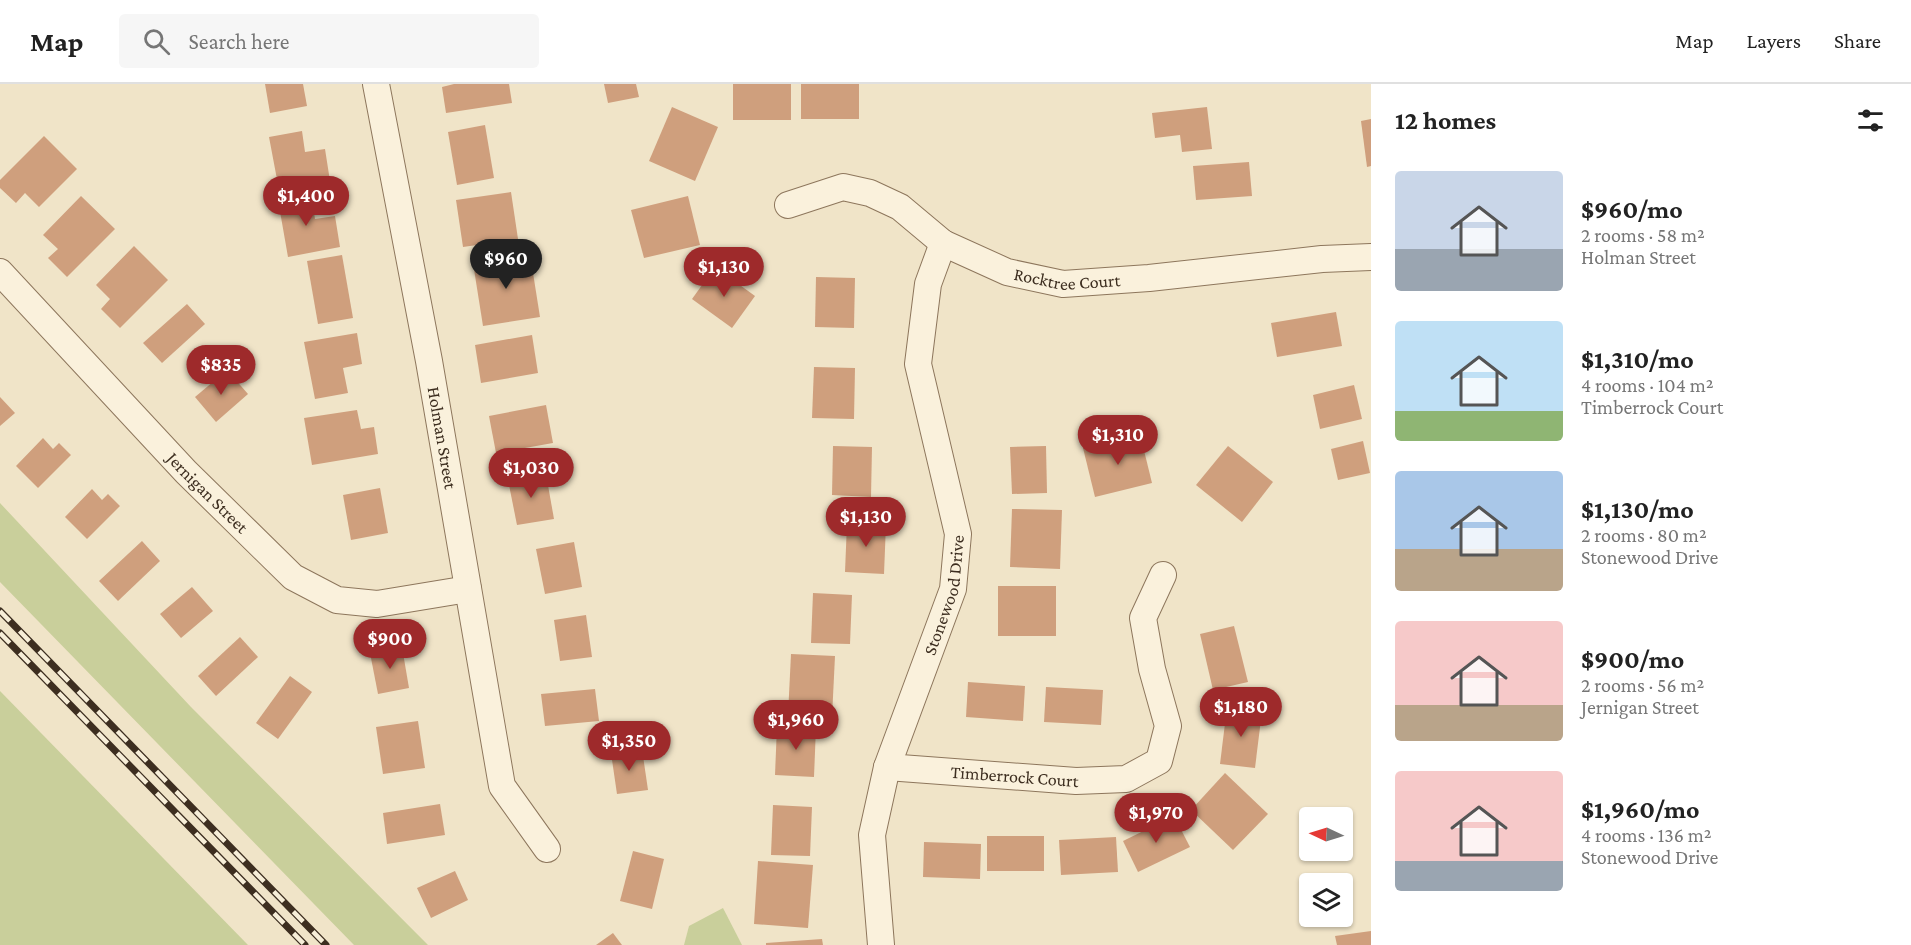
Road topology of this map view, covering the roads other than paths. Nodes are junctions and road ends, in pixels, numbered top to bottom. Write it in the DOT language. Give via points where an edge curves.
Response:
graph roads {
  1 [pos="376,84"];
  2 [pos="788,205"];
  3 [pos="943,243"];
  4 [pos="1371,257"];
  5 [pos="0,272"];
  6 [pos="1163,575"];
  7 [pos="468,589"];
  8 [pos="887,767"];
  9 [pos="547,849"];
  10 [pos="881,945"];
  1 -- 7 [label="street, Holman Street"];
  2 -- 3 [label="street, Rocktree Court" via="843,187 870,193 900,207"];
  3 -- 4 [label="street, Rocktree Court" via="1006,272 1064,284"];
  3 -- 8 [label="street, Stonewood Drive" via="928,284 918,364 958,534 953,589"];
  5 -- 7 [label="street, Jernigan Street" via="186,472 293,577 337,600 377,604"];
  6 -- 8 [label="street, Timberrock Court" via="1143,618 1168,726 1159,761 1126,779 1076,781"];
  7 -- 9 [label="street, Holman Street" via="502,786"];
  8 -- 10 [label="street, Stonewood Drive" via="873,835"];
}
